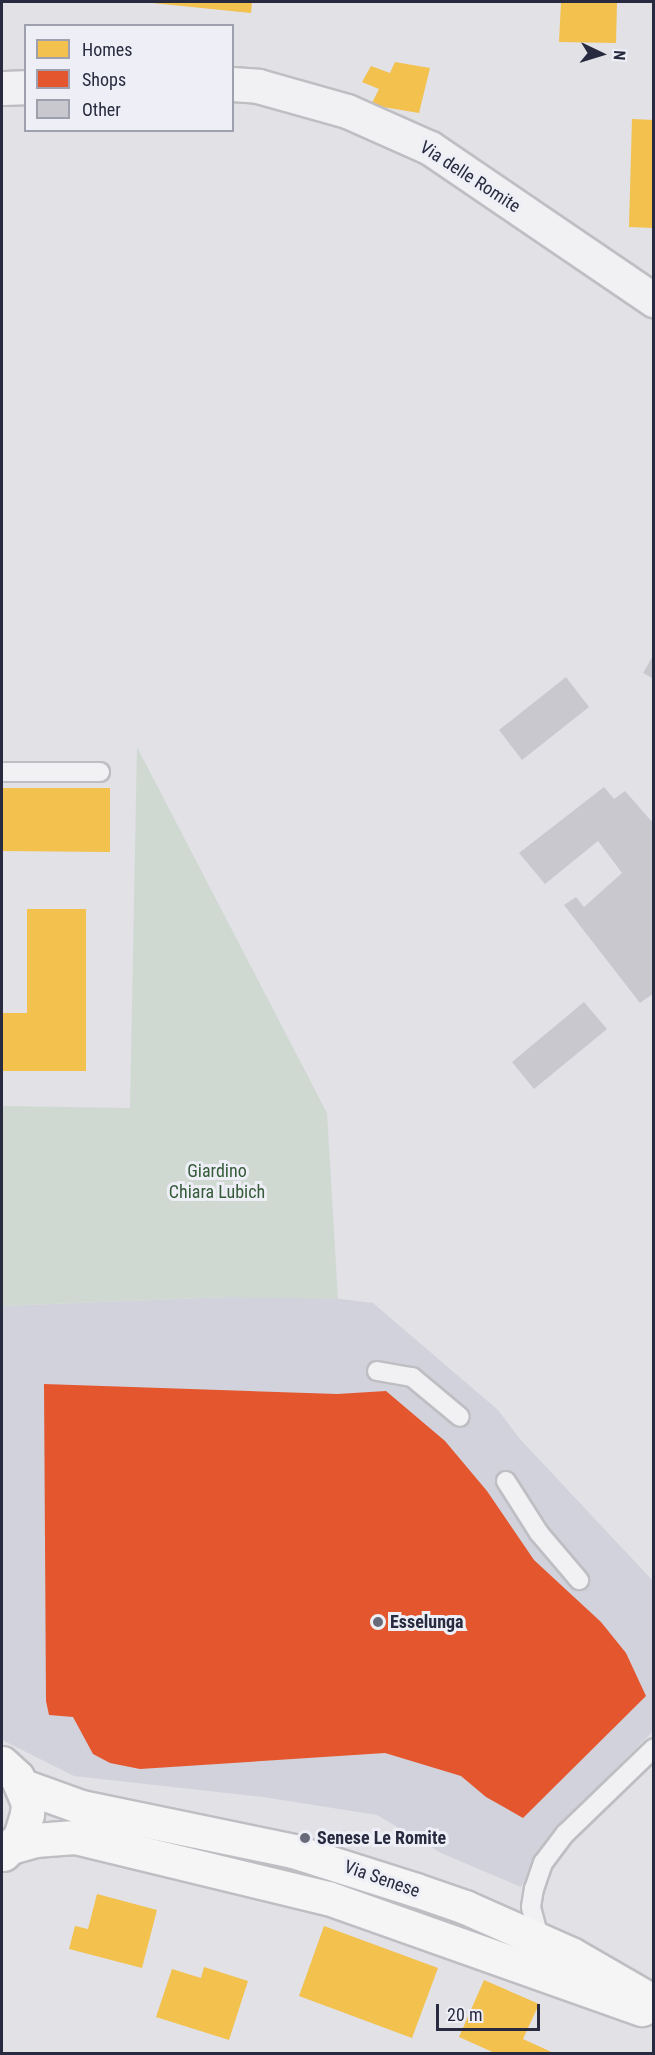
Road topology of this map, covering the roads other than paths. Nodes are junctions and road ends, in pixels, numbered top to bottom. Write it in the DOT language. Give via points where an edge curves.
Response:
graph roads {
  1 [pos="234,84"];
  2 [pos="24,87"];
  3 [pos="2,88"];
  4 [pos="654,300"];
  5 [pos="2,772"];
  6 [pos="100,772"];
  7 [pos="377,1371"];
  8 [pos="460,1417"];
  9 [pos="506,1481"];
  10 [pos="579,1580"];
  11 [pos="654,1748"];
  12 [pos="12,1775"];
  13 [pos="6,1851"];
  14 [pos="540,1941"];
  15 [pos="654,2002"];
  16 [pos="654,2012"];
  1 -- 4 [label="street, Via delle Romite" via="258,86 347,111 430,148"];
  2 -- 3 [label="street"];
  5 -- 6 [label="lane"];
  7 -- 8 [label="lane" via="412,1377"];
  9 -- 10 [label="lane" via="539,1533"];
  11 -- 14 [label="lane" via="566,1833 543,1863 531,1907"];
  12 -- 13 [label="main road, Via Senese" via="28,1803 20,1837"];
  12 -- 14 [label="main road, Via Senese" via="81,1807 246,1840 344,1865 465,1907"];
  13 -- 16 [label="main road, Via Senese" via="35,1840 75,1837 327,1898"];
  14 -- 15 [label="main road, Via Senese"];
}
